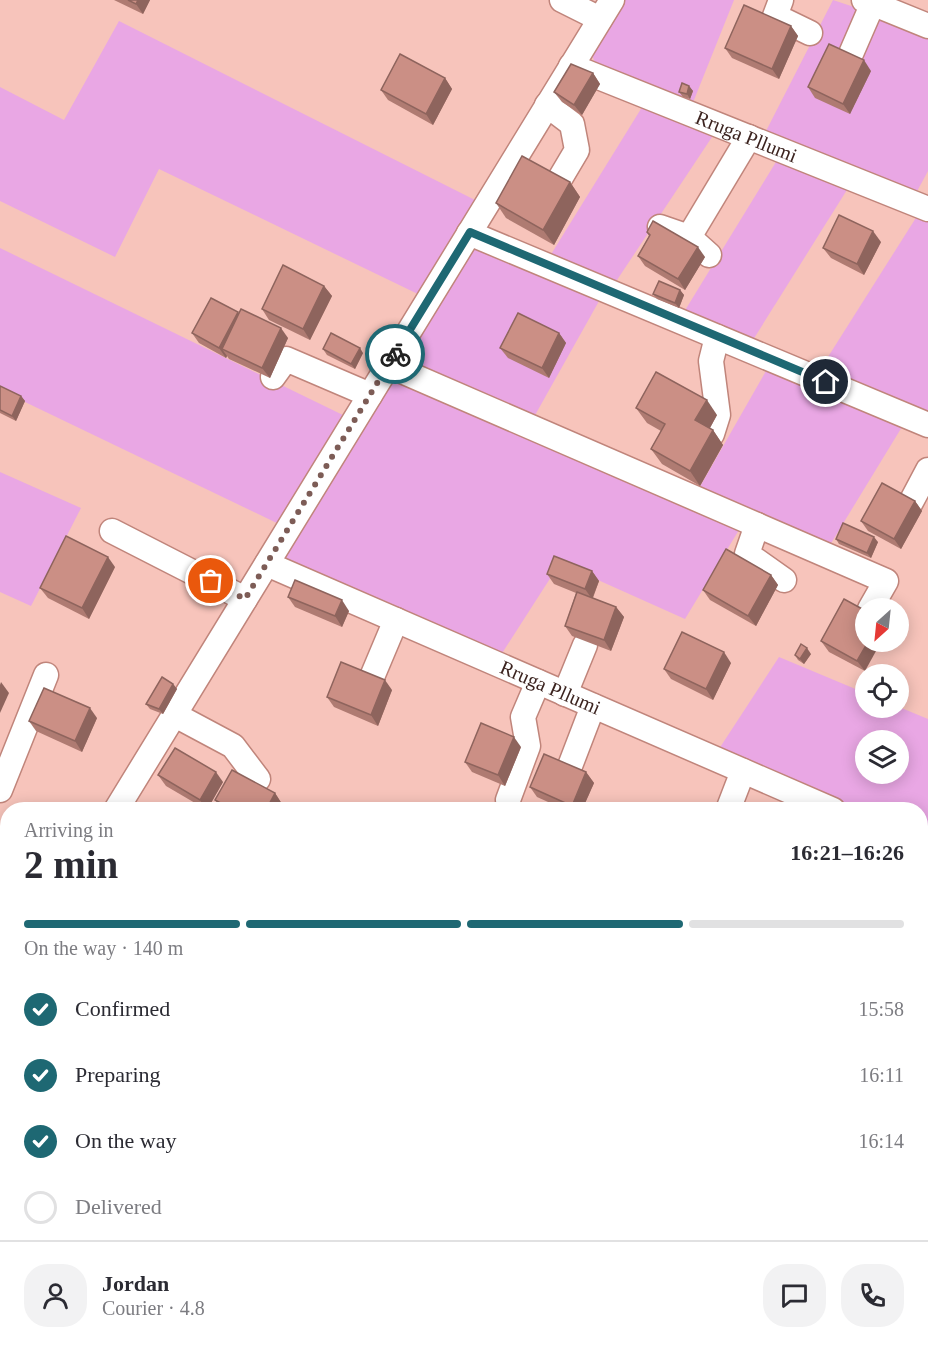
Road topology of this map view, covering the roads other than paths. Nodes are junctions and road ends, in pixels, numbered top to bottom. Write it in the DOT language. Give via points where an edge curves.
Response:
graph roads {
  1 [pos="562,0"];
  2 [pos="781,0"];
  3 [pos="868,2"];
  4 [pos="606,9"];
  5 [pos="928,26"];
  6 [pos="810,33"];
  7 [pos="850,56"];
  8 [pos="571,66"];
  9 [pos="547,105"];
  10 [pos="749,137"];
  11 [pos="558,182"];
  12 [pos="925,207"];
  13 [pos="660,228"];
  14 [pos="470,232"];
  15 [pos="689,237"];
  16 [pos="709,255"];
  17 [pos="717,337"];
  18 [pos="388,366"];
  19 [pos="273,377"];
  20 [pos="370,395"];
  21 [pos="928,425"];
  22 [pos="712,434"];
  23 [pos="928,470"];
  24 [pos="910,504"];
  25 [pos="758,525"];
  26 [pos="112,531"];
  27 [pos="267,564"];
  28 [pos="784,580"];
  29 [pos="876,598"];
  30 [pos="245,599"];
  31 [pos="396,620"];
  32 [pos="585,645"];
  33 [pos="46,675"];
  34 [pos="372,677"];
  35 [pos="538,682"];
  36 [pos="565,694"];
  37 [pos="593,706"];
  38 [pos="175,715"];
  39 [pos="570,766"];
  40 [pos="743,771"];
  41 [pos="258,780"];
  42 [pos="0,790"];
  43 [pos="508,800"];
  44 [pos="121,802"];
  45 [pos="731,802"];
  46 [pos="814,802"];
  1 -- 4 [label="street"];
  2 -- 6 [label="street" via="775,16"];
  3 -- 5 [label="street"];
  3 -- 7 [label="street"];
  4 -- 8 [label="street"];
  8 -- 9 [label="street"];
  8 -- 10 [label="street, Rruga Pllumi"];
  9 -- 11 [label="street" via="572,124 577,150"];
  9 -- 14 [label="street"];
  10 -- 12 [label="street, Rruga Pllumi"];
  10 -- 15 [label="street"];
  13 -- 15 [label="street"];
  14 -- 17 [label="street"];
  14 -- 18 [label="street"];
  15 -- 16 [label="street"];
  17 -- 21 [label="street"];
  17 -- 22 [label="street" via="711,361 718,415"];
  18 -- 20 [label="street"];
  18 -- 25 [label="street"];
  19 -- 20 [label="street" via="286,359"];
  20 -- 27 [label="street"];
  23 -- 24 [label="street"];
  25 -- 28 [label="street" via="747,554"];
  25 -- 29 [label="street" via="886,581"];
  26 -- 30 [label="street"];
  27 -- 30 [label="street"];
  27 -- 31 [label="street, Rruga Pllumi"];
  30 -- 38 [label="street"];
  31 -- 34 [label="street"];
  31 -- 35 [label="street, Rruga Pllumi"];
  32 -- 36 [label="street"];
  33 -- 42 [label="street"];
  35 -- 36 [label="street, Rruga Pllumi"];
  35 -- 43 [label="street" via="523,717 528,746"];
  36 -- 37 [label="street, Rruga Pllumi"];
  37 -- 39 [label="street"];
  37 -- 40 [label="street, Rruga Pllumi"];
  38 -- 41 [label="street" via="232,746"];
  38 -- 44 [label="street"];
  40 -- 45 [label="street"];
  40 -- 46 [label="street, Rruga Pllumi"];
}
